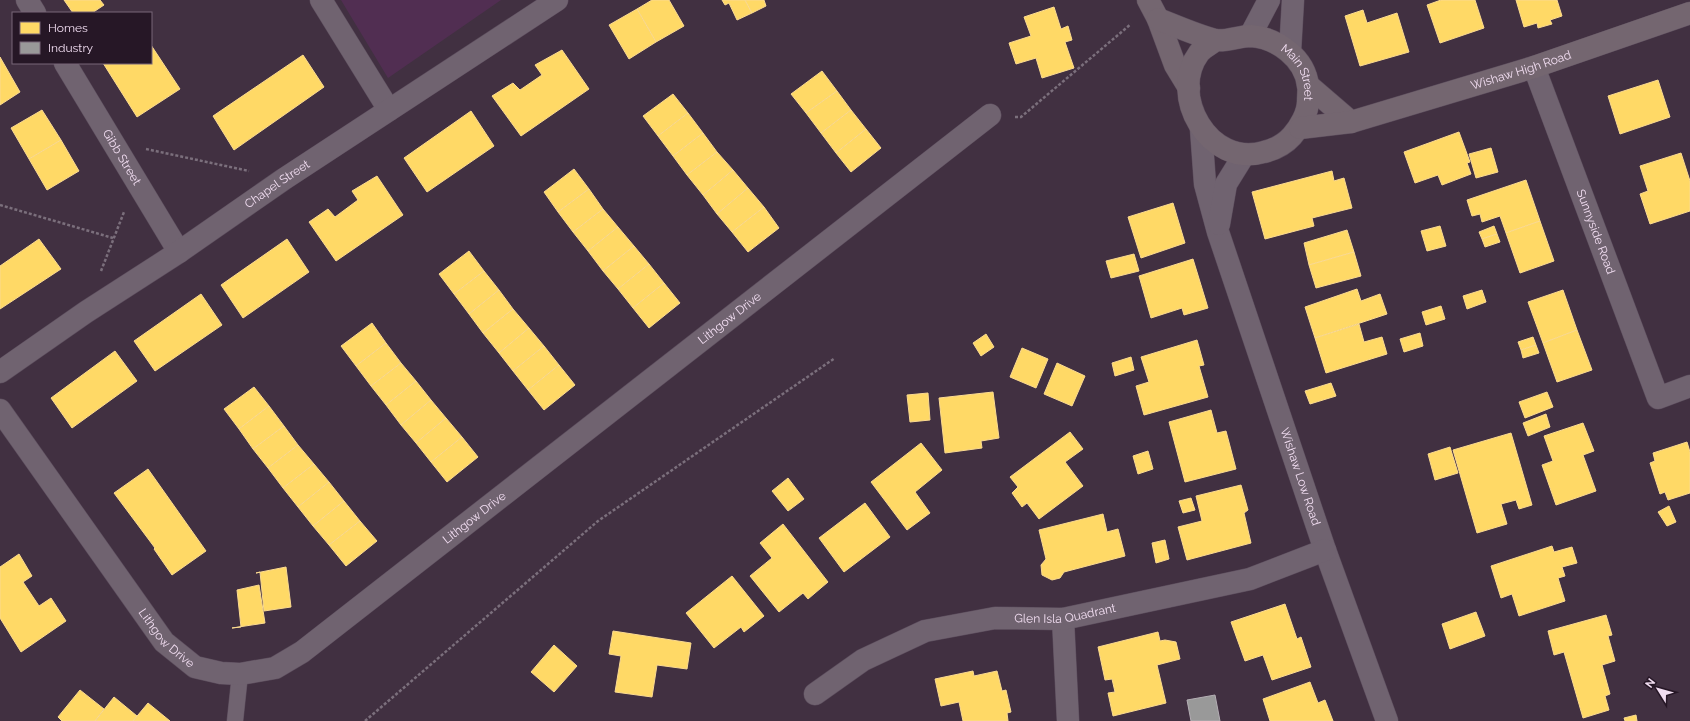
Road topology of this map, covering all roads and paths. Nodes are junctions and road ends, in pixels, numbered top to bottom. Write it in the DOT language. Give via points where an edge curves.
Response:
graph roads {
  1 [pos="27,0"];
  2 [pos="321,0"];
  3 [pos="557,0"];
  4 [pos="1269,0"];
  5 [pos="1294,0"];
  6 [pos="1152,9"];
  7 [pos="34,12"];
  8 [pos="1690,13"];
  9 [pos="1250,36"];
  10 [pos="1216,40"];
  11 [pos="1290,52"];
  12 [pos="66,64"];
  13 [pos="1534,67"];
  14 [pos="1308,85"];
  15 [pos="1189,88"];
  16 [pos="389,110"];
  17 [pos="990,115"];
  18 [pos="1351,122"];
  19 [pos="1300,128"];
  20 [pos="1201,129"];
  21 [pos="113,141"];
  22 [pos="1244,154"];
  23 [pos="284,179"];
  24 [pos="137,183"];
  25 [pos="0,205"];
  26 [pos="1218,232"];
  27 [pos="114,238"];
  28 [pos="179,252"];
  29 [pos="100,275"];
  30 [pos="835,358"];
  31 [pos="0,372"];
  32 [pos="1690,386"];
  33 [pos="0,410"];
  34 [pos="1325,550"];
  35 [pos="1063,619"];
  36 [pos="240,674"];
  37 [pos="815,694"];
  38 [pos="235,721"];
  39 [pos="365,721"];
  40 [pos="1068,721"];
  41 [pos="1388,721"];
  1 -- 7 [label="street"];
  2 -- 16 [label="street"];
  3 -- 16 [label="street, Chapel Street"];
  4 -- 9 [label="street"];
  5 -- 11 [label="street"];
  6 -- 10 [label="street, Main Street"];
  6 -- 15 [label="street, Main Street" via="1175,65"];
  6 -- 17 [label="path" via="1021,117"];
  8 -- 13 [label="street, Wishaw High Road"];
  9 -- 10 [label="street, Main Street"];
  9 -- 11 [label="street, Main Street" via="1270,40"];
  10 -- 15 [label="street, Main Street" via="1199,52 1191,70"];
  11 -- 14 [label="street, Main Street" via="1302,68"];
  12 -- 21 [label="street, Gibb Street"];
  13 -- 18 [label="street, Wishaw High Road"];
  13 -- 32 [label="street, Sunnyside Road" via="1658,398"];
  14 -- 18 [label="street"];
  14 -- 19 [label="street, Main Street" via="1308,105"];
  15 -- 20 [label="street, Main Street" via="1191,109"];
  16 -- 23 [label="street, Chapel Street"];
  17 -- 36 [label="street, Lithgow Drive" via="302,652 275,668"];
  18 -- 19 [label="street, Wishaw High Road"];
  19 -- 22 [label="street, Main Street" via="1286,143 1276,148 1256,154"];
  20 -- 22 [label="street, Main Street" via="1224,149"];
  20 -- 26 [label="street, Wishaw Low Road" via="1205,184"];
  21 -- 23 [label="path"];
  21 -- 24 [label="street, Gibb Street"];
  22 -- 26 [label="street, Wishaw Low Road" via="1226,184"];
  23 -- 28 [label="street, Chapel Street"];
  24 -- 27 [label="path"];
  24 -- 28 [label="street, Gibb Street"];
  25 -- 27 [label="path"];
  26 -- 34 [label="street, Wishaw Low Road"];
  27 -- 29 [label="path"];
  28 -- 31 [label="street, Chapel Street"];
  30 -- 39 [label="path" via="598,520"];
  33 -- 36 [label="street, Lithgow Drive" via="164,642 195,667"];
  34 -- 35 [label="street, Glen Isla Quadrant" via="1250,578"];
  34 -- 41 [label="street, Wishaw Low Road"];
  35 -- 37 [label="street, Glen Isla Quadrant" via="995,618 925,631 863,660"];
  35 -- 40 [label="street"];
  36 -- 38 [label="lane"];
}
